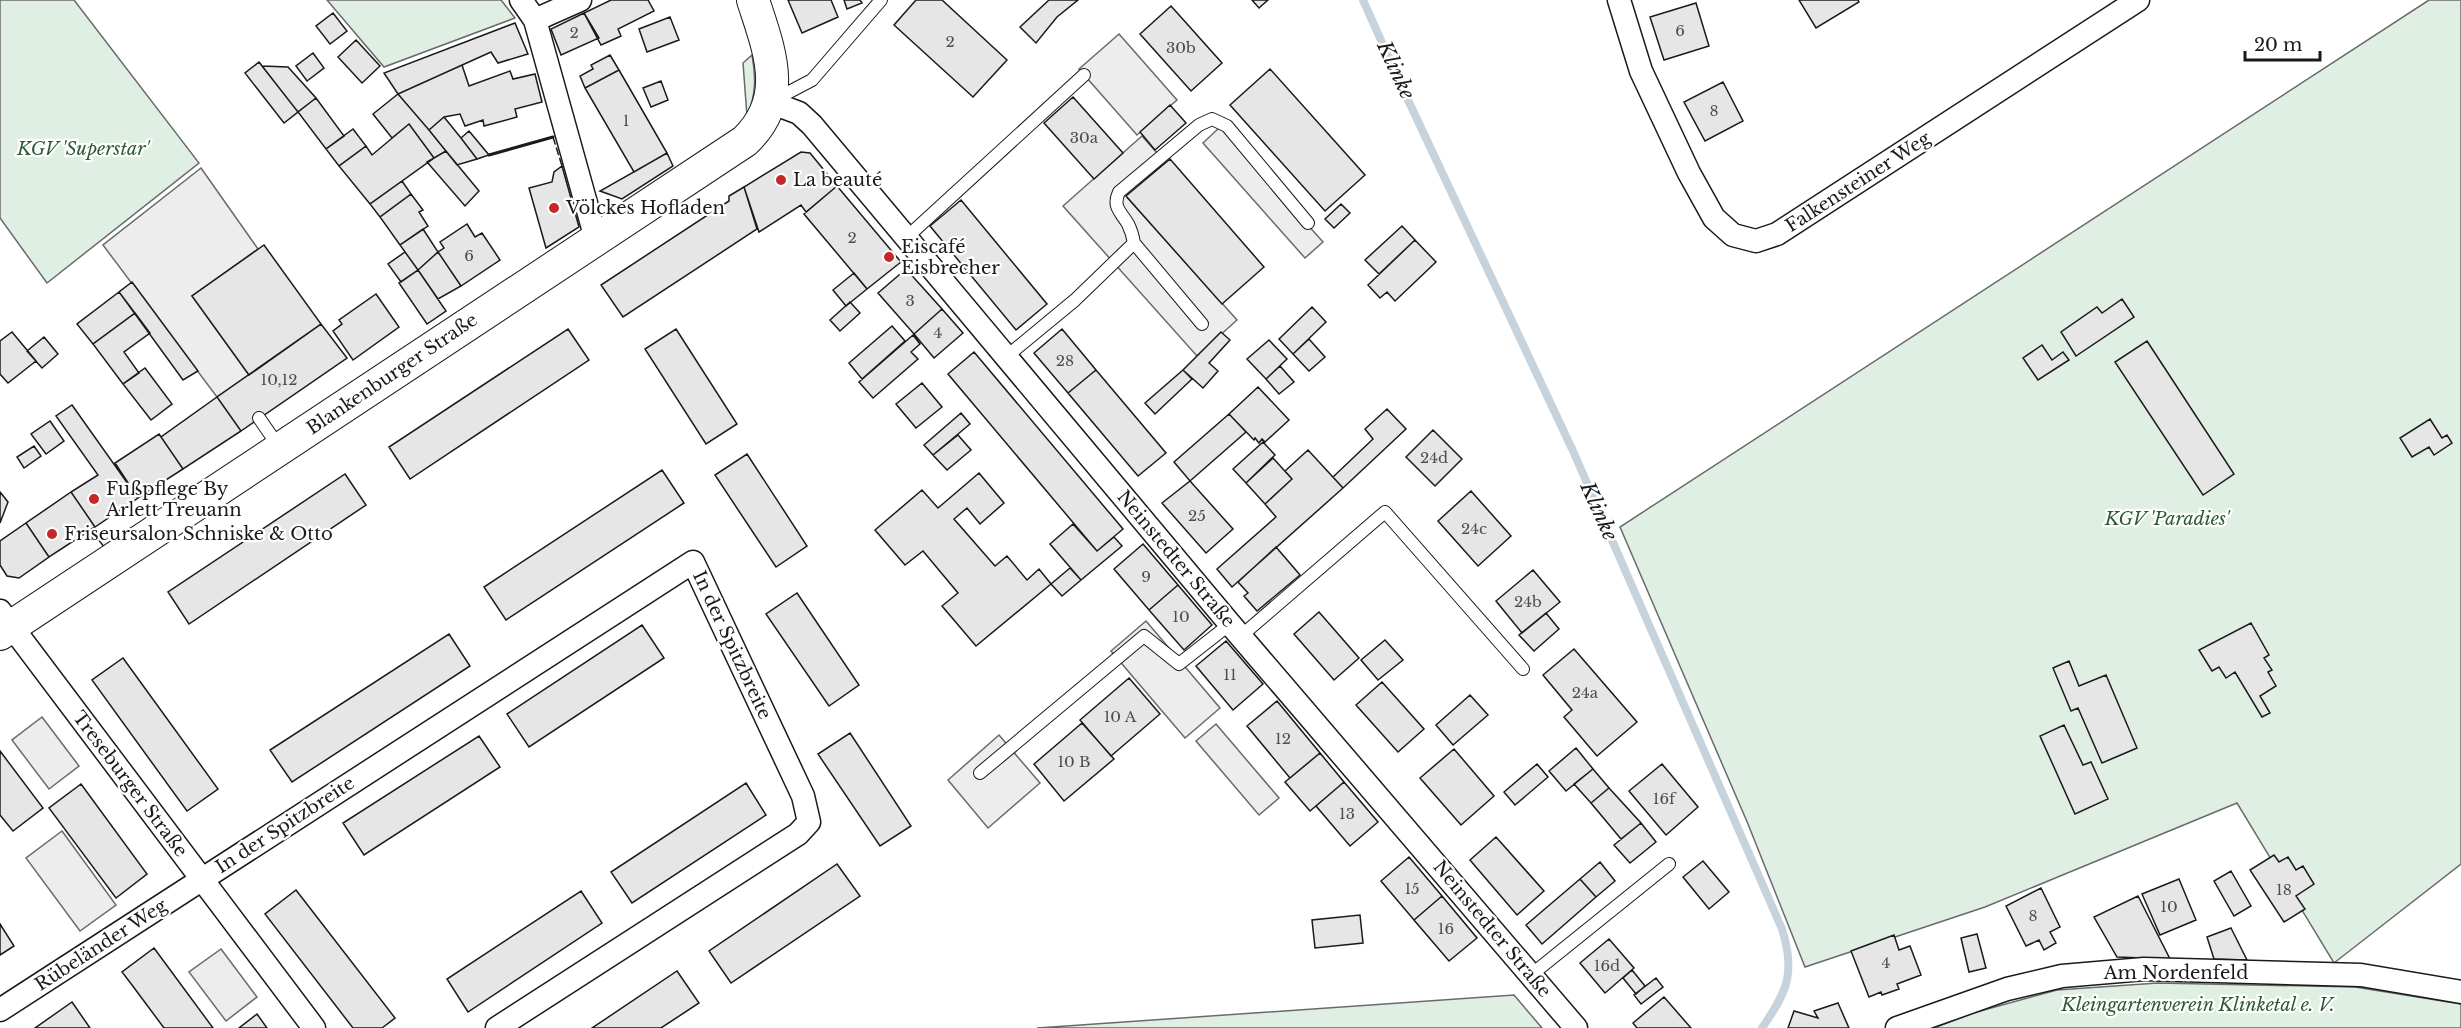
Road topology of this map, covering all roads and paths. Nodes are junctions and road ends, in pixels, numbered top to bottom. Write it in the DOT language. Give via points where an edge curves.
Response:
graph roads {
  1 [pos="521,0"];
  2 [pos="580,0"];
  3 [pos="753,0"];
  4 [pos="881,0"];
  5 [pos="1619,0"];
  6 [pos="2138,0"];
  7 [pos="535,20"];
  8 [pos="1084,75"];
  9 [pos="770,102"];
  10 [pos="1308,224"];
  11 [pos="906,238"];
  12 [pos="596,239"];
  13 [pos="1134,243"];
  14 [pos="1202,324"];
  15 [pos="1006,357"];
  16 [pos="259,418"];
  17 [pos="280,448"];
  18 [pos="4,624"];
  19 [pos="1236,630"];
  20 [pos="1523,669"];
  21 [pos="980,773"];
  22 [pos="1669,864"];
  23 [pos="201,880"];
  24 [pos="1531,975"];
  25 [pos="2461,992"];
  26 [pos="0,1010"];
  27 [pos="314,1028"];
  28 [pos="497,1028"];
  29 [pos="1576,1028"];
  30 [pos="1897,1028"];
  1 -- 7 [label="street"];
  2 -- 7 [label="street"];
  3 -- 9 [label="street" via="772,57"];
  4 -- 9 [label="lane" via="812,80"];
  5 -- 6 [label="street, Falkensteiner Weg" via="1641,71 1713,218 1733,235 1756,241 1777,234"];
  7 -- 12 [label="street"];
  8 -- 11 [label="lane"];
  9 -- 11 [label="street, Neinstedter Straße" via="805,118"];
  9 -- 12 [label="street, Blankenburger Straße" via="761,123 739,146"];
  10 -- 13 [label="lane" via="1227,126 1212,119 1199,125 1119,192 1117,208 1130,226"];
  11 -- 15 [label="street, Neinstedter Straße"];
  12 -- 17 [label="street, Blankenburger Straße"];
  13 -- 14 [label="lane"];
  13 -- 15 [label="lane" via="1075,300"];
  15 -- 19 [label="street, Neinstedter Straße"];
  16 -- 17 [label="lane"];
  17 -- 18 [label="street, Blankenburger Straße"];
  18 -- 23 [label="street, Treseburger Straße"];
  19 -- 20 [label="lane" via="1385,512"];
  19 -- 21 [label="lane" via="1179,664 1144,636"];
  19 -- 24 [label="street, Neinstedter Straße"];
  22 -- 24 [label="lane"];
  23 -- 26 [label="street, Rübeländer Weg"];
  23 -- 27 [label="street, Treseburger Straße"];
  23 -- 28 [label="street, In der Spitzbreite" via="693,562 803,796 809,822 798,834"];
  24 -- 29 [label="street, Neinstedter Straße"];
  25 -- 30 [label="street, Am Nordenfeld" via="2361,975 2144,969 2062,976 2007,989"];
}
